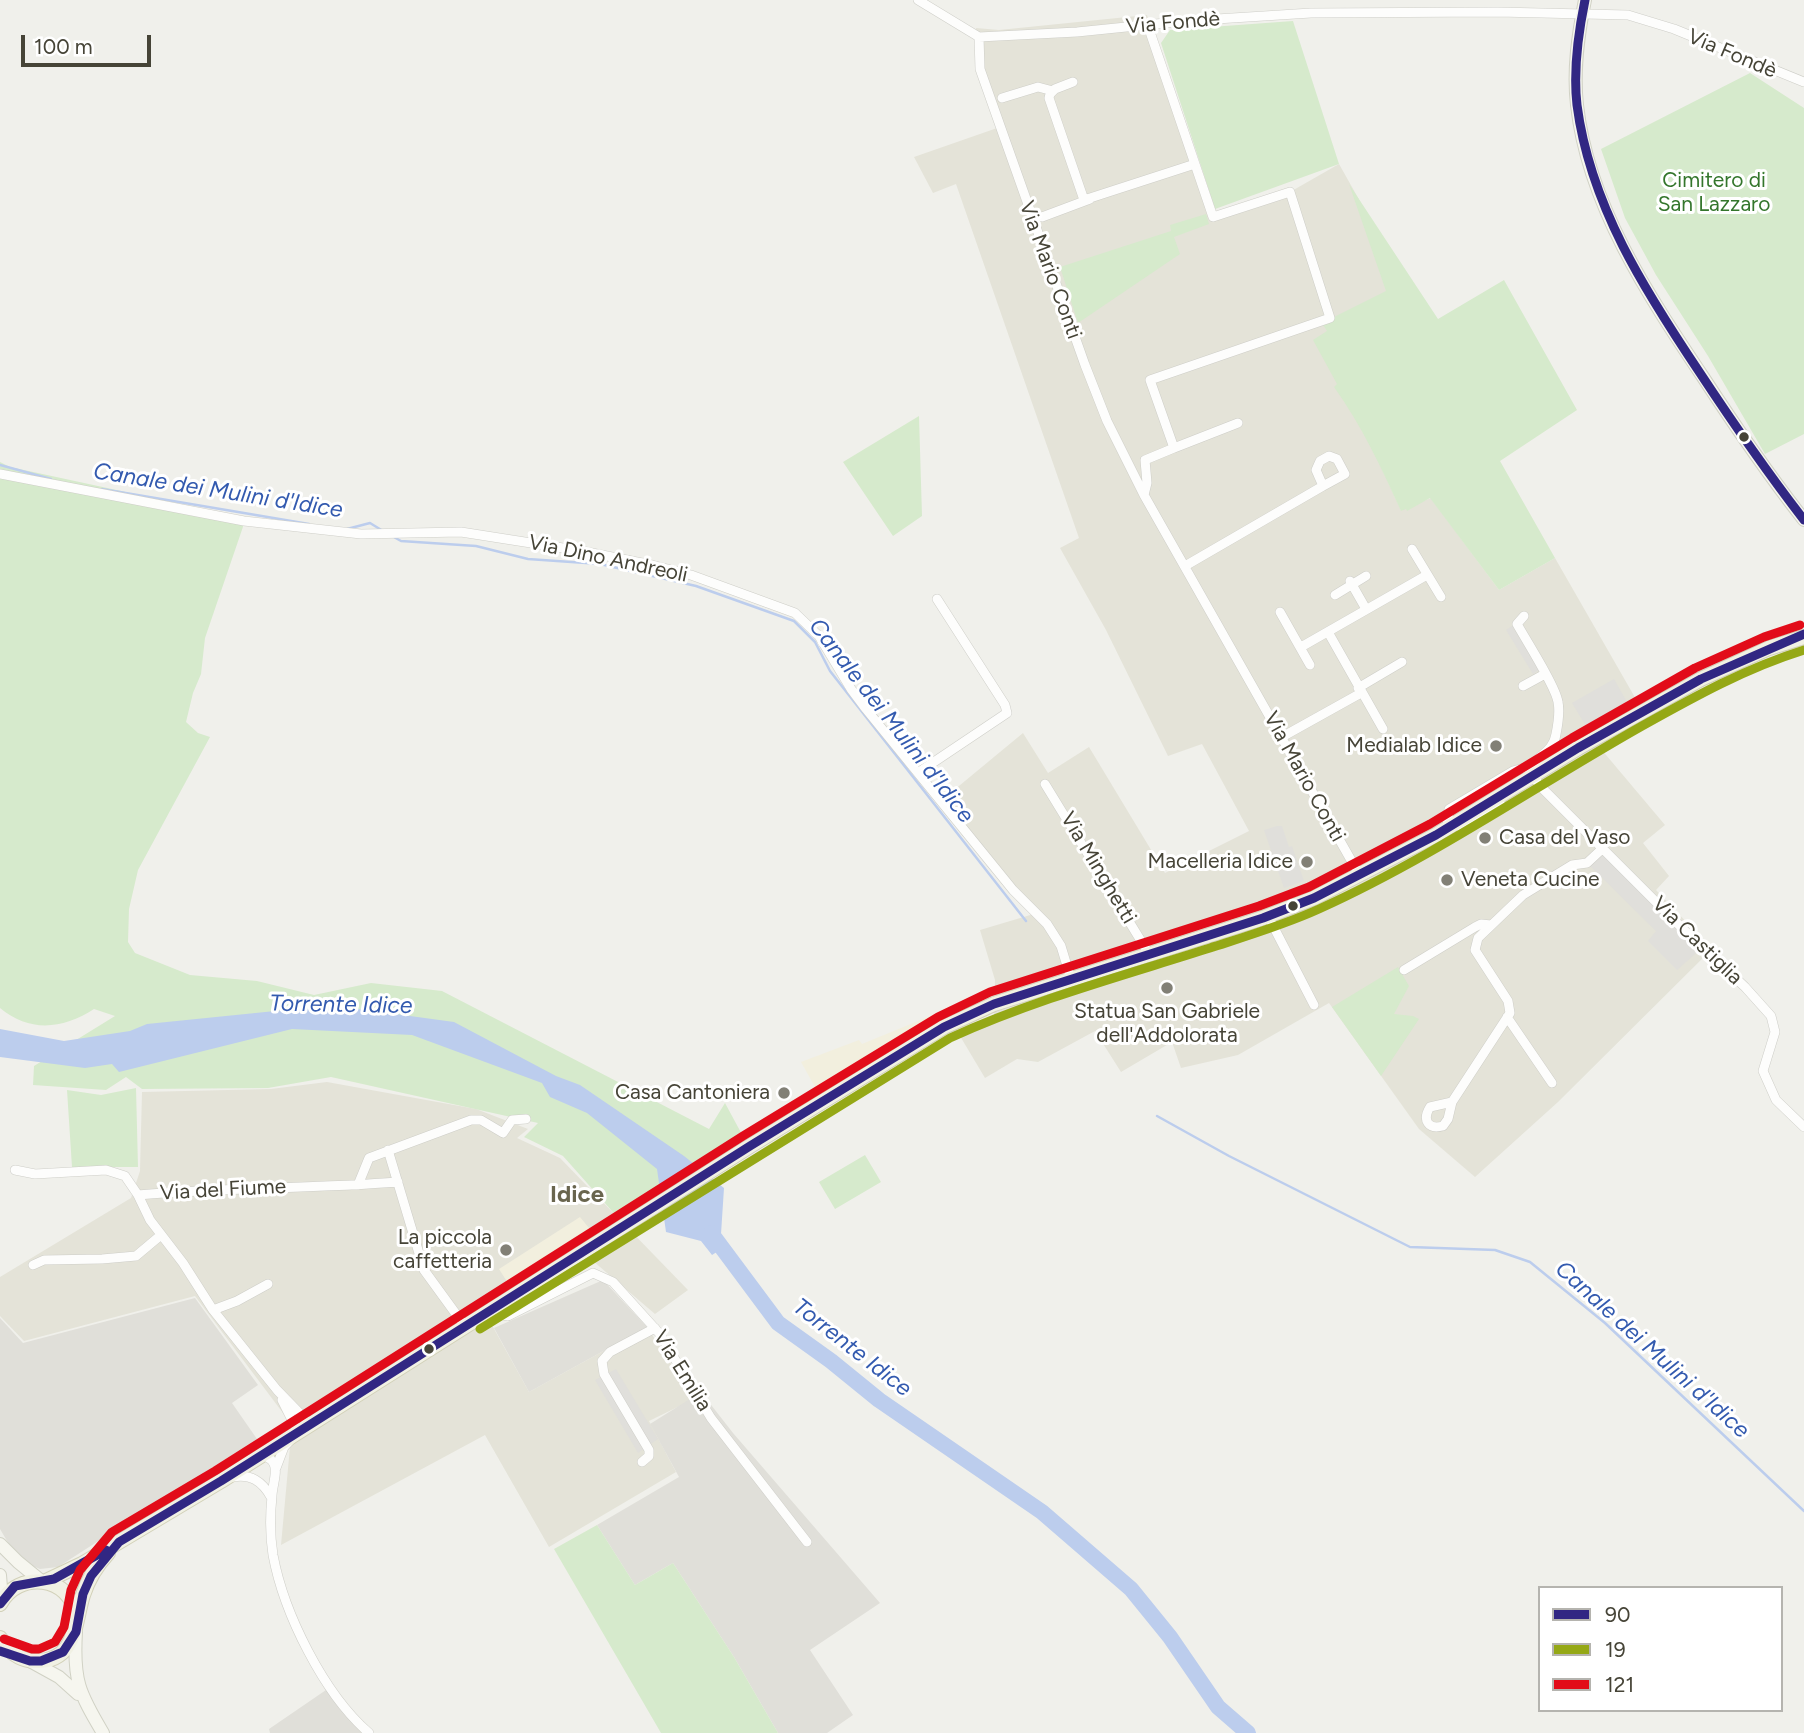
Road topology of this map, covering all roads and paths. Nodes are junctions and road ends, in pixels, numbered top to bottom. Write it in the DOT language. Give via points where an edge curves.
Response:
graph roads {
  1 [pos="918,0"];
  2 [pos="1585,0"];
  3 [pos="1582,16"];
  4 [pos="1148,26"];
  5 [pos="978,37"];
  6 [pos="1073,82"];
  7 [pos="1804,82"];
  8 [pos="1053,91"];
  9 [pos="1002,98"];
  10 [pos="1195,164"];
  11 [pos="1091,199"];
  12 [pos="1042,217"];
  13 [pos="1238,423"];
  14 [pos="1174,448"];
  15 [pos="0,474"];
  16 [pos="1323,486"];
  17 [pos="1144,495"];
  18 [pos="1804,520"];
  19 [pos="1412,549"];
  20 [pos="1185,566"];
  21 [pos="1427,575"];
  22 [pos="1366,576"];
  23 [pos="1351,583"];
  24 [pos="1335,595"];
  25 [pos="1441,597"];
  26 [pos="937,599"];
  27 [pos="1366,609"];
  28 [pos="1280,612"];
  29 [pos="1524,617"];
  30 [pos="1328,632"];
  31 [pos="1801,637"];
  32 [pos="1301,647"];
  33 [pos="1402,662"];
  34 [pos="1310,666"];
  35 [pos="1545,674"];
  36 [pos="1523,686"];
  37 [pos="1360,690"];
  38 [pos="1383,729"];
  39 [pos="1282,737"];
  40 [pos="1556,738"];
  41 [pos="1578,748"];
  42 [pos="1532,771"];
  43 [pos="919,772"];
  44 [pos="1045,784"];
  45 [pos="1451,827"];
  46 [pos="1602,849"];
  47 [pos="1360,876"];
  48 [pos="1268,916"];
  49 [pos="1490,925"];
  50 [pos="1149,954"];
  51 [pos="1404,970"];
  52 [pos="1071,979"];
  53 [pos="1314,1005"];
  54 [pos="1507,1017"];
  55 [pos="1552,1083"];
  56 [pos="1452,1102"];
  57 [pos="526,1119"];
  58 [pos="1804,1127"];
  59 [pos="388,1150"];
  60 [pos="15,1170"];
  61 [pos="398,1182"];
  62 [pos="358,1185"];
  63 [pos="138,1195"];
  64 [pos="161,1235"];
  65 [pos="33,1265"];
  66 [pos="268,1284"];
  67 [pos="506,1299"];
  68 [pos="525,1307"];
  69 [pos="491,1308"];
  70 [pos="213,1310"];
  71 [pos="464,1325"];
  72 [pos="655,1328"];
  73 [pos="277,1390"];
  74 [pos="304,1428"];
  75 [pos="262,1454"];
  76 [pos="642,1462"];
  77 [pos="276,1468"];
  78 [pos="221,1481"];
  79 [pos="271,1497"];
  80 [pos="119,1542"];
  81 [pos="807,1542"];
  82 [pos="0,1544"];
  83 [pos="0,1575"];
  84 [pos="43,1581"];
  85 [pos="1,1602"];
  86 [pos="76,1626"];
  87 [pos="0,1638"];
  88 [pos="6,1652"];
  89 [pos="30,1661"];
  90 [pos="82,1698"];
  91 [pos="103,1733"];
  92 [pos="369,1733"];
  1 -- 5 [label="street"];
  2 -- 3 [label="street"];
  3 -- 4 [label="street, Via Fondè" via="1311,13"];
  3 -- 7 [label="street, Via Fondè" via="1644,19"];
  3 -- 18 [label="street" via="1575,67 1577,106 1586,153 1609,219 1680,343"];
  4 -- 5 [label="street, Via Fondè"];
  4 -- 10 [label="street"];
  5 -- 17 [label="street, Via Mario Conti" via="980,69 1085,365"];
  6 -- 8 [label="street"];
  8 -- 9 [label="street" via="1038,87"];
  8 -- 11 [label="street" via="1049,98 1083,197"];
  10 -- 11 [label="street"];
  10 -- 14 [label="street" via="1213,217 1290,192 1330,318 1150,380"];
  11 -- 12 [label="street"];
  13 -- 14 [label="street"];
  14 -- 17 [label="street" via="1144,460"];
  15 -- 43 [label="street, Via Dino Andreoli" via="244,521 361,534 461,532 594,553 691,575 795,613 819,636 851,690"];
  16 -- 20 [label="street"];
  17 -- 20 [label="street, Via Mario Conti"];
  19 -- 21 [label="street"];
  20 -- 39 [label="street, Via Mario Conti"];
  21 -- 25 [label="street"];
  21 -- 27 [label="street"];
  22 -- 23 [label="street"];
  23 -- 24 [label="street"];
  23 -- 27 [label="street"];
  26 -- 43 [label="street" via="1007,713"];
  27 -- 30 [label="street"];
  28 -- 32 [label="street"];
  29 -- 35 [label="street" via="1517,624"];
  30 -- 32 [label="street"];
  30 -- 37 [label="street"];
  31 -- 41 [label="main road" via="1731,664"];
  32 -- 34 [label="street"];
  33 -- 37 [label="street"];
  35 -- 36 [label="street"];
  35 -- 40 [label="street" via="1558,701"];
  37 -- 38 [label="street"];
  37 -- 39 [label="street"];
  39 -- 47 [label="street, Via Mario Conti"];
  40 -- 41 [label="street" via="1567,747"];
  40 -- 42 [label="street" via="1552,748 1535,760"];
  41 -- 42 [label="main road"];
  42 -- 45 [label="main road"];
  42 -- 45 [label="street" via="1513,771 1449,809"];
  42 -- 46 [label="street, Via Castiglia"];
  43 -- 52 [label="street, Via Dino Andreoli" via="1013,890 1046,924 1061,946"];
  44 -- 50 [label="street, Via Minghetti"];
  45 -- 47 [label="main road"];
  46 -- 49 [label="street" via="1587,863 1572,865 1523,895"];
  46 -- 58 [label="street, Via Castiglia" via="1771,1016 1775,1032 1763,1071 1776,1100"];
  47 -- 48 [label="main road"];
  48 -- 50 [label="main road"];
  48 -- 53 [label="street"];
  49 -- 51 [label="street" via="1475,926"];
  49 -- 54 [label="street" via="1478,938 1475,950 1511,1006"];
  50 -- 52 [label="main road"];
  52 -- 67 [label="main road" via="994,1004 944,1027"];
  54 -- 55 [label="street"];
  54 -- 56 [label="street"];
  57 -- 59 [label="street" via="512,1119 503,1133 481,1120 471,1120"];
  59 -- 61 [label="street"];
  59 -- 62 [label="street" via="369,1158"];
  60 -- 63 [label="street, Via del Fiume" via="35,1174 106,1170 125,1176"];
  61 -- 62 [label="street, Via del Fiume"];
  61 -- 71 [label="street" via="424,1270"];
  62 -- 63 [label="street, Via del Fiume"];
  63 -- 64 [label="street"];
  64 -- 65 [label="street" via="136,1256 44,1260"];
  64 -- 70 [label="street"];
  66 -- 70 [label="street"];
  67 -- 68 [label="street" via="514,1307"];
  67 -- 69 [label="main road"];
  68 -- 69 [label="street, Via Emilia" via="508,1316"];
  68 -- 72 [label="street, Via Emilia" via="596,1273 613,1282"];
  69 -- 71 [label="main road"];
  70 -- 73 [label="street"];
  71 -- 74 [label="main road"];
  72 -- 76 [label="street" via="602,1361 604,1374 649,1450"];
  72 -- 81 [label="street, Via Emilia" via="711,1418"];
  73 -- 74 [label="street"];
  73 -- 74 [label="street"];
  74 -- 75 [label="main road"];
  74 -- 77 [label="street" via="284,1447"];
  75 -- 77 [label="street"];
  75 -- 78 [label="main road"];
  77 -- 79 [label="street"];
  78 -- 79 [label="street" via="248,1476 261,1483"];
  78 -- 80 [label="main road"];
  79 -- 92 [label="street" via="273,1557 296,1630 340,1703"];
  80 -- 84 [label="main road"];
  80 -- 86 [label="main road" via="91,1576"];
  82 -- 84 [label="street"];
  83 -- 85 [label="street"];
  84 -- 85 [label="main road" via="18,1585"];
  84 -- 86 [label="main road" via="56,1585 72,1600"];
  86 -- 89 [label="main road" via="63,1651 53,1658"];
  86 -- 90 [label="street" via="75,1671"];
  87 -- 88 [label="main road"];
  88 -- 89 [label="main road"];
  89 -- 90 [label="street" via="60,1677"];
  90 -- 91 [label="street"];
}
